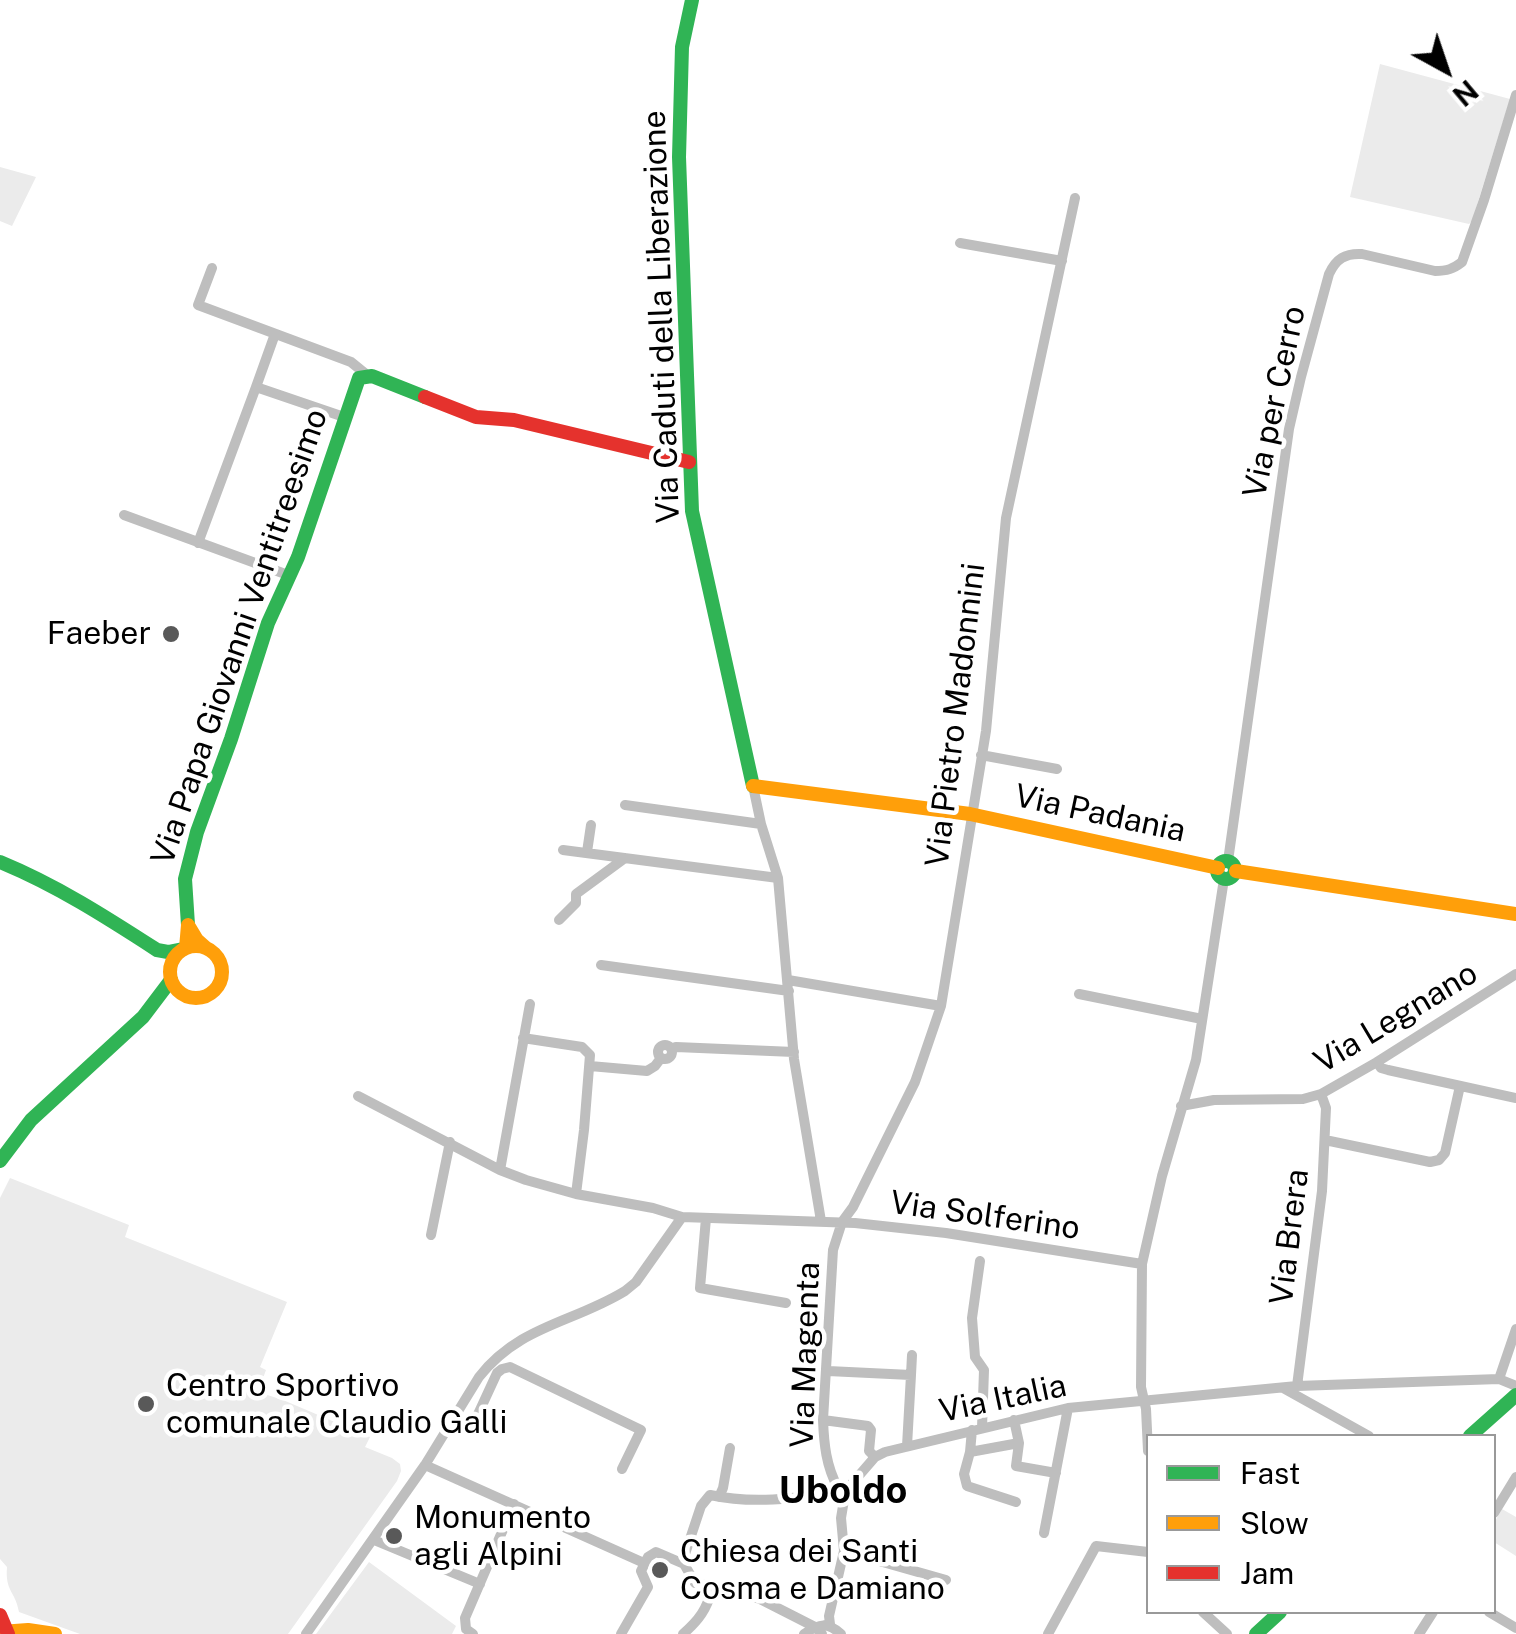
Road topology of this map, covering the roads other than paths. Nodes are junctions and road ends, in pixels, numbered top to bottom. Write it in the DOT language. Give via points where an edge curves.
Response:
graph roads {
  1 [pos="692,0"];
  2 [pos="1516,94"];
  3 [pos="1075,198"];
  4 [pos="960,244"];
  5 [pos="1062,261"];
  6 [pos="212,268"];
  7 [pos="275,334"];
  8 [pos="366,374"];
  9 [pos="256,387"];
  10 [pos="344,417"];
  11 [pos="689,462"];
  12 [pos="124,515"];
  13 [pos="198,543"];
  14 [pos="288,576"];
  15 [pos="981,755"];
  16 [pos="1057,768"];
  17 [pos="752,786"];
  18 [pos="625,805"];
  19 [pos="970,814"];
  20 [pos="761,824"];
  21 [pos="592,825"];
  22 [pos="563,850"];
  23 [pos="587,852"];
  24 [pos="626,858"];
  25 [pos="0,862"];
  26 [pos="1226,870"];
  27 [pos="778,878"];
  28 [pos="1516,914"];
  29 [pos="559,920"];
  30 [pos="188,925"];
  31 [pos="144,943"];
  32 [pos="206,948"];
  33 [pos="184,949"];
  34 [pos="601,965"];
  35 [pos="1516,974"];
  36 [pos="170,977"];
  37 [pos="789,986"];
  38 [pos="1078,994"];
  39 [pos="185,996"];
  40 [pos="530,1004"];
  41 [pos="941,1006"];
  42 [pos="143,1017"];
  43 [pos="1202,1020"];
  44 [pos="524,1038"];
  45 [pos="794,1052"];
  46 [pos="1377,1062"];
  47 [pos="590,1066"];
  48 [pos="1460,1086"];
  49 [pos="1321,1094"];
  50 [pos="358,1096"];
  51 [pos="1516,1098"];
  52 [pos="1181,1106"];
  53 [pos="1325,1140"];
  54 [pos="450,1142"];
  55 [pos="0,1161"];
  56 [pos="500,1170"];
  57 [pos="576,1194"];
  58 [pos="682,1217"];
  59 [pos="706,1218"];
  60 [pos="821,1221"];
  61 [pos="842,1222"];
  62 [pos="431,1236"];
  63 [pos="980,1261"];
  64 [pos="1142,1264"];
  65 [pos="786,1303"];
  66 [pos="1516,1329"];
  67 [pos="912,1355"];
  68 [pos="828,1371"];
  69 [pos="911,1375"];
  70 [pos="1499,1379"];
  71 [pos="1297,1386"];
  72 [pos="1516,1386"];
  73 [pos="1283,1388"];
  74 [pos="1516,1395"];
  75 [pos="1143,1400"];
  76 [pos="1068,1408"];
  77 [pos="455,1417"];
  78 [pos="823,1420"];
  79 [pos="1014,1420"];
  80 [pos="977,1429"];
  81 [pos="1147,1434"];
  82 [pos="1365,1434"];
  83 [pos="1472,1434"];
  84 [pos="1019,1443"];
  85 [pos="907,1446"];
  86 [pos="730,1448"];
  87 [pos="970,1452"];
  88 [pos="876,1457"];
  89 [pos="425,1466"];
  90 [pos="622,1469"];
  91 [pos="1056,1473"];
  92 [pos="1516,1477"];
  93 [pos="842,1492"];
  94 [pos="719,1497"];
  95 [pos="1016,1502"];
  96 [pos="514,1504"];
  97 [pos="1496,1510"];
  98 [pos="1044,1533"];
  99 [pos="374,1540"];
  100 [pos="844,1551"];
  101 [pos="1146,1552"];
  102 [pos="644,1563"];
  103 [pos="684,1564"];
  104 [pos="946,1580"];
  105 [pos="480,1584"];
  106 [pos="712,1589"];
  107 [pos="1205,1614"];
  108 [pos="1278,1614"];
  109 [pos="1492,1614"];
  110 [pos="3,1625"];
  111 [pos="1516,1628"];
  112 [pos="818,1630"];
  113 [pos="55,1634"];
  114 [pos="306,1634"];
  115 [pos="474,1634"];
  116 [pos="621,1634"];
  117 [pos="683,1634"];
  118 [pos="841,1634"];
  119 [pos="1048,1634"];
  120 [pos="1226,1634"];
  121 [pos="1256,1634"];
  1 -- 11 [label="street, Via Caduti della Liberazione" via="682,48 679,157"];
  2 -- 26 [label="street, Via per Cerro" via="1462,262 1445,271 1351,254 1328,274 1289,429"];
  3 -- 5 [label="street, Via Pietro Madonnini"];
  4 -- 5 [label="street"];
  5 -- 15 [label="street, Via Pietro Madonnini" via="1006,518"];
  6 -- 7 [label="street" via="198,305"];
  7 -- 8 [label="street"];
  7 -- 9 [label="street"];
  8 -- 10 [label="street, Via Papa Giovanni Ventitreesimo" via="358,378"];
  8 -- 11 [label="street" via="476,417"];
  9 -- 10 [label="street"];
  9 -- 13 [label="street"];
  10 -- 14 [label="street, Via Papa Giovanni Ventitreesimo"];
  11 -- 17 [label="street, Via Caduti della Liberazione" via="692,511 743,748 742,772"];
  12 -- 13 [label="street"];
  13 -- 14 [label="street"];
  14 -- 30 [label="street, Via Papa Giovanni Ventitreesimo" via="192,848 184,888"];
  15 -- 16 [label="street"];
  15 -- 19 [label="street, Via Pietro Madonnini"];
  17 -- 19 [label="street, Via Padania"];
  17 -- 20 [label="street, Via Caduti della Liberazione"];
  18 -- 20 [label="street"];
  19 -- 26 [label="street, Via Padania"];
  19 -- 41 [label="street, Via Pietro Madonnini"];
  20 -- 27 [label="street, Via Caduti della Liberazione"];
  21 -- 23 [label="street"];
  22 -- 23 [label="street"];
  23 -- 24 [label="street"];
  24 -- 27 [label="street"];
  24 -- 29 [label="street" via="576,894"];
  25 -- 31 [label="street" via="76,898"];
  26 -- 28 [label="street, Via Padania"];
  26 -- 43 [label="street, Via per Cerro"];
  27 -- 37 [label="street, Via Caduti della Liberazione"];
  30 -- 32 [label="street"];
  30 -- 33 [label="street, Via Papa Giovanni Ventitreesimo"];
  31 -- 33 [label="street" via="164,952"];
  31 -- 36 [label="street"];
  32 -- 33 [label="street"];
  32 -- 39 [label="street" via="220,963 219,984 204,997"];
  33 -- 36 [label="street" via="174,957"];
  34 -- 37 [label="street"];
  35 -- 46 [label="street, Via Legnano"];
  36 -- 39 [label="street"];
  36 -- 42 [label="street"];
  37 -- 41 [label="street"];
  37 -- 45 [label="street, Via Caduti della Liberazione"];
  38 -- 43 [label="street"];
  39 -- 42 [label="street"];
  40 -- 44 [label="street"];
  41 -- 61 [label="street, Via Pietro Madonnini" via="915,1082"];
  42 -- 55 [label="street" via="50,1102"];
  43 -- 52 [label="street, Via per Cerro"];
  44 -- 47 [label="street" via="585,1048"];
  44 -- 56 [label="street"];
  45 -- 47 [label="street" via="676,1047 647,1071"];
  45 -- 60 [label="street, Via Caduti della Liberazione"];
  46 -- 48 [label="street"];
  46 -- 49 [label="street, Via Legnano"];
  47 -- 57 [label="street"];
  48 -- 51 [label="street"];
  48 -- 53 [label="street" via="1439,1160"];
  49 -- 52 [label="street, Via Legnano"];
  49 -- 53 [label="street, Via Brera"];
  50 -- 54 [label="street, Via Solferino"];
  52 -- 64 [label="street, Via per Cerro"];
  53 -- 71 [label="street, Via Brera"];
  54 -- 56 [label="street, Via Solferino"];
  54 -- 62 [label="street"];
  56 -- 57 [label="street, Via Solferino"];
  57 -- 58 [label="street, Via Solferino"];
  58 -- 59 [label="street, Via Solferino"];
  58 -- 77 [label="street" via="636,1282 516,1341 490,1362"];
  59 -- 60 [label="street, Via Solferino"];
  59 -- 65 [label="street" via="700,1288"];
  60 -- 61 [label="street, Via Solferino"];
  61 -- 64 [label="street, Via Solferino"];
  61 -- 68 [label="street, Via Magenta" via="834,1250"];
  63 -- 80 [label="street" via="972,1318 975,1357 984,1370"];
  64 -- 75 [label="street, Via per Cerro"];
  66 -- 70 [label="street"];
  67 -- 69 [label="street"];
  68 -- 69 [label="street"];
  68 -- 78 [label="street, Via Magenta"];
  69 -- 85 [label="street"];
  70 -- 71 [label="street, Via Italia"];
  70 -- 72 [label="street"];
  71 -- 73 [label="street, Via Italia"];
  73 -- 75 [label="street, Via Italia"];
  73 -- 82 [label="street"];
  74 -- 83 [label="street"];
  75 -- 76 [label="street, Via Italia"];
  75 -- 81 [label="street, Via per Cerro"];
  76 -- 79 [label="street, Via Italia"];
  76 -- 91 [label="street"];
  77 -- 89 [label="street"];
  77 -- 90 [label="street" via="473,1425 497,1373 510,1368 641,1430"];
  78 -- 88 [label="street" via="868,1426 869,1451"];
  78 -- 93 [label="street, Via Magenta" via="828,1466"];
  79 -- 80 [label="street, Via Italia"];
  79 -- 84 [label="street"];
  80 -- 85 [label="street, Via Italia"];
  80 -- 87 [label="street"];
  84 -- 87 [label="street"];
  84 -- 91 [label="street" via="1016,1466"];
  85 -- 88 [label="street, Via Italia"];
  86 -- 94 [label="street"];
  87 -- 95 [label="street" via="967,1486"];
  88 -- 93 [label="street"];
  89 -- 96 [label="street"];
  89 -- 99 [label="street"];
  91 -- 98 [label="street"];
  92 -- 97 [label="street"];
  93 -- 94 [label="street" via="775,1500"];
  93 -- 100 [label="street, Via Magenta"];
  94 -- 103 [label="street" via="710,1495 702,1506"];
  96 -- 102 [label="street"];
  96 -- 105 [label="street"];
  99 -- 105 [label="street"];
  99 -- 114 [label="street"];
  100 -- 104 [label="street"];
  100 -- 112 [label="street, Via Magenta" via="829,1616"];
  101 -- 119 [label="street" via="1096,1546"];
  102 -- 103 [label="street" via="656,1552"];
  102 -- 116 [label="street" via="648,1587"];
  103 -- 106 [label="street" via="695,1584"];
  105 -- 115 [label="street" via="466,1618"];
  106 -- 112 [label="street" via="760,1599"];
  106 -- 117 [label="street" via="706,1610"];
  107 -- 120 [label="street"];
  108 -- 121 [label="street"];
  109 -- 111 [label="street"];
  110 -- 113 [label="street"];
  112 -- 118 [label="street"];
}
